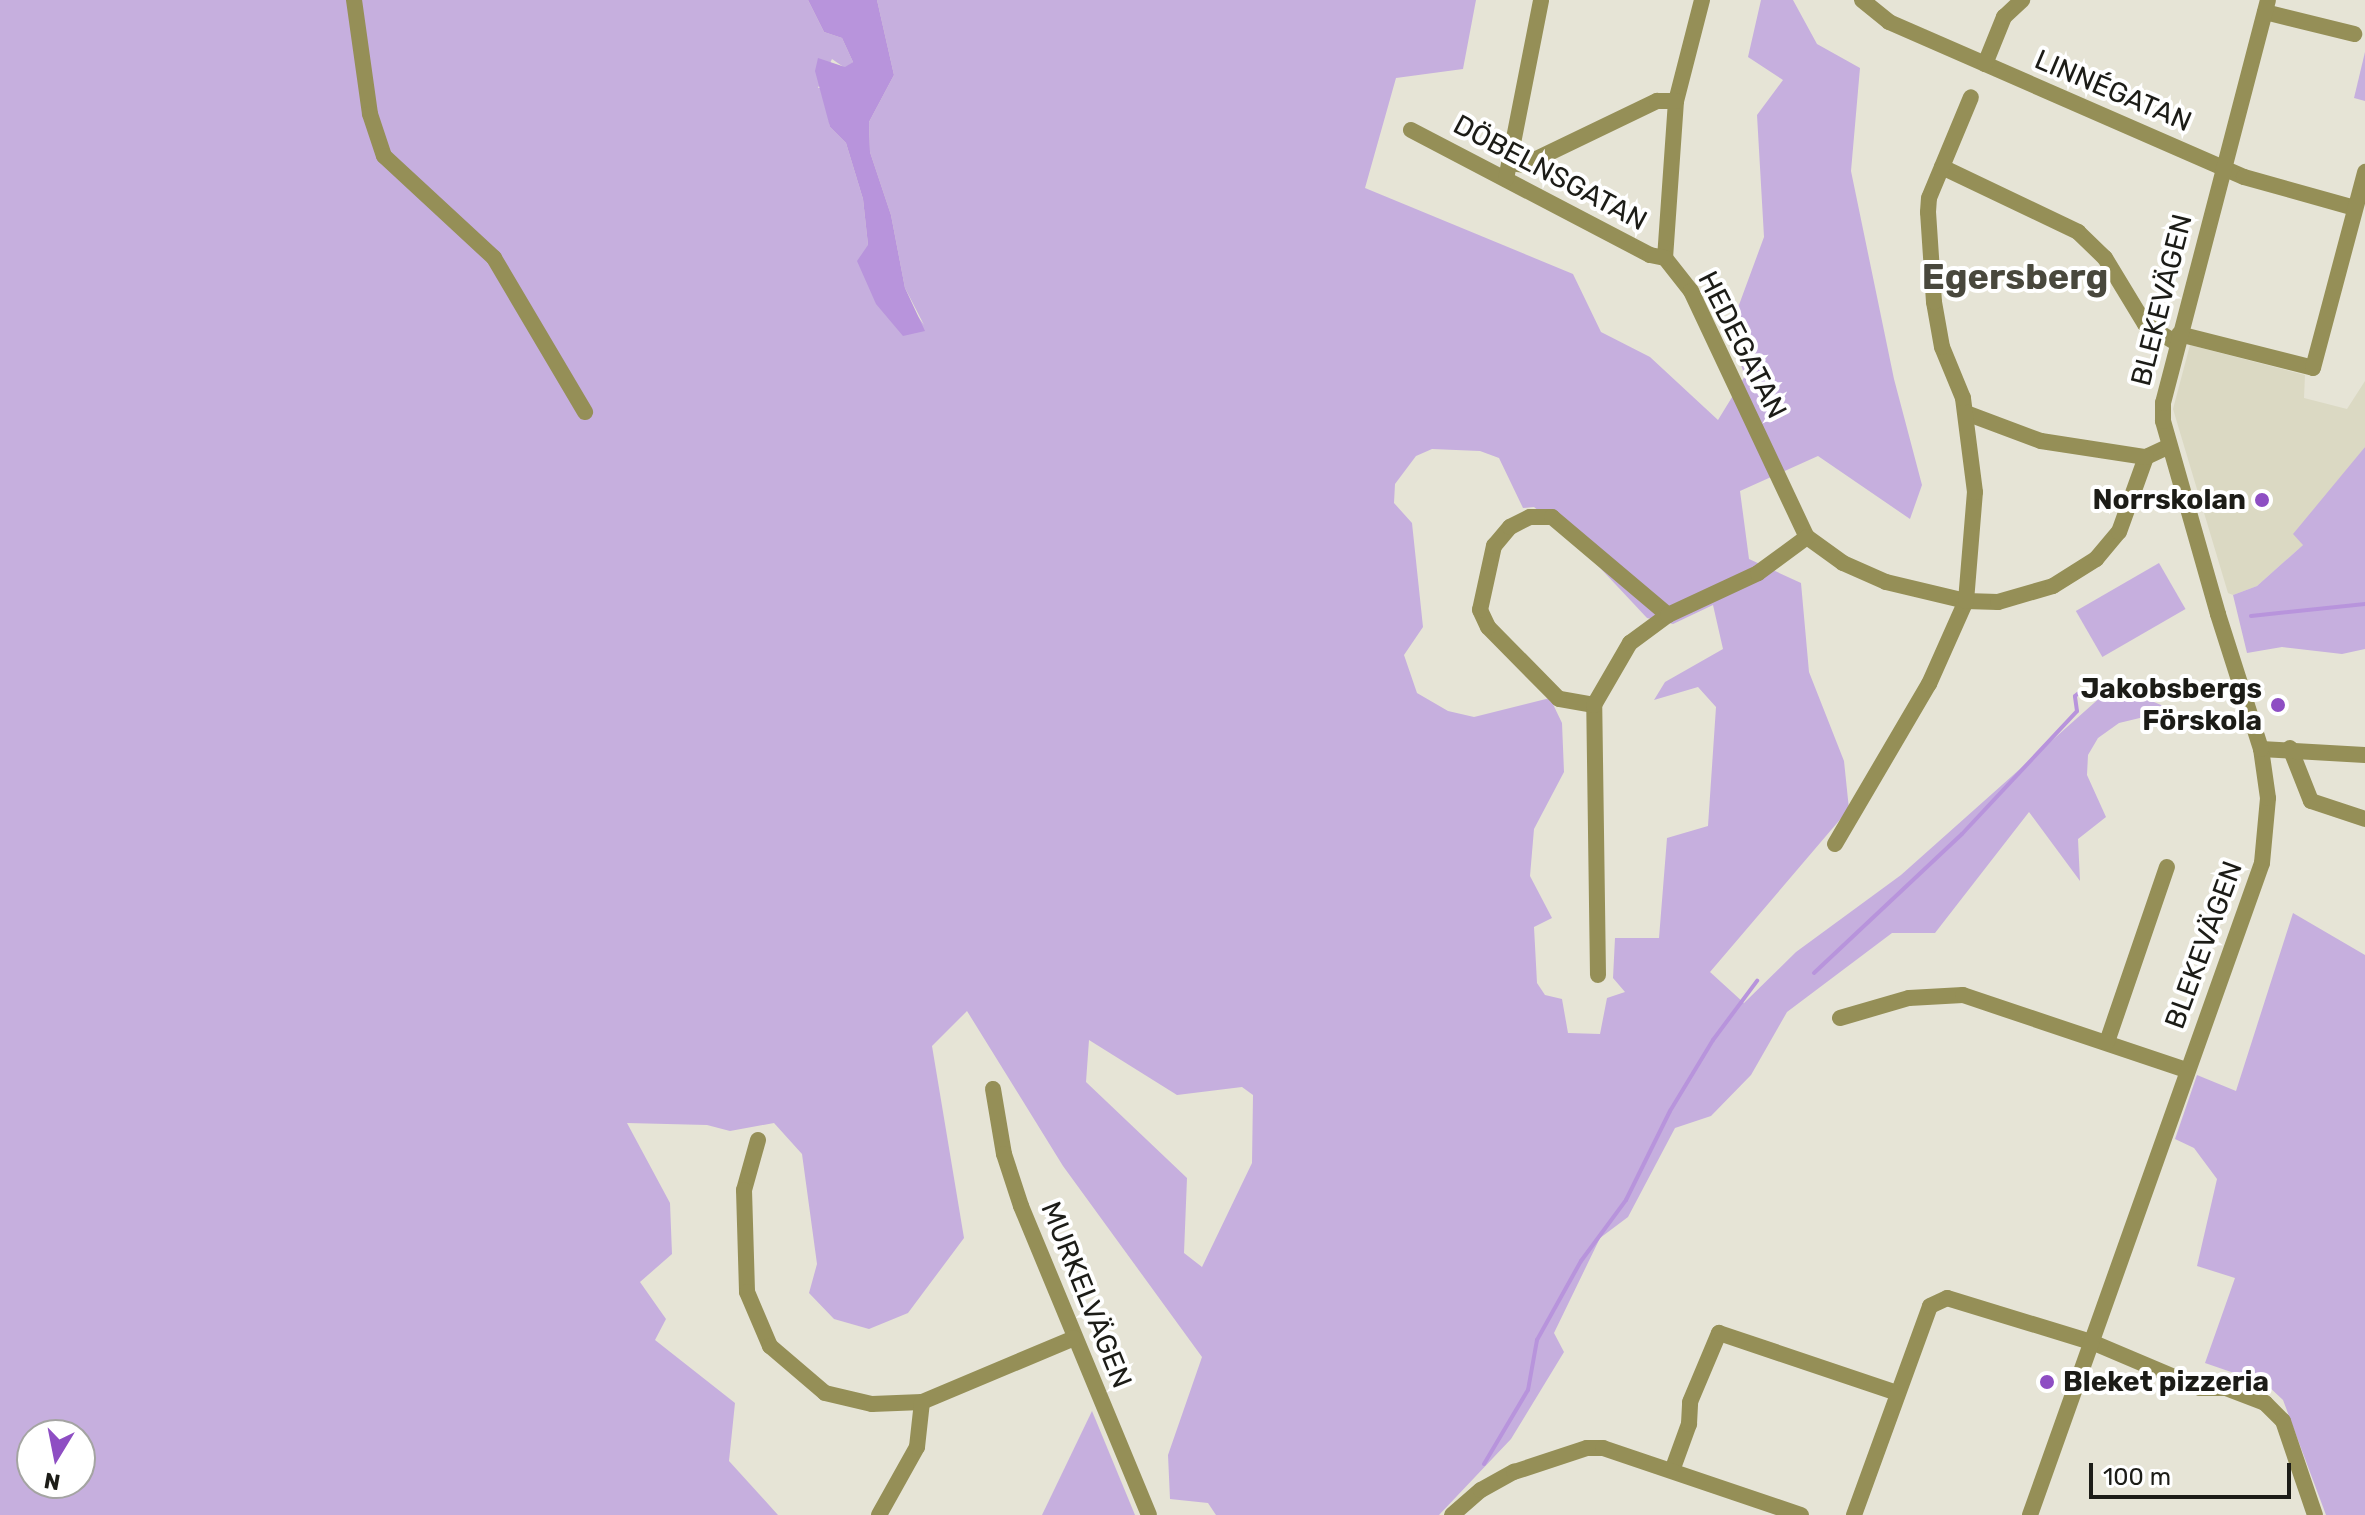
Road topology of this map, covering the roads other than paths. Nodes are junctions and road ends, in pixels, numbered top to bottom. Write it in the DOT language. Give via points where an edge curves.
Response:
graph roads {
  1 [pos="354,0"];
  2 [pos="1541,0"];
  3 [pos="1702,0"];
  4 [pos="1862,0"];
  5 [pos="2022,0"];
  6 [pos="2267,6"];
  7 [pos="2354,34"];
  8 [pos="1985,64"];
  9 [pos="1971,97"];
  10 [pos="1676,101"];
  11 [pos="1411,130"];
  12 [pos="2222,166"];
  13 [pos="1942,167"];
  14 [pos="1508,171"];
  15 [pos="2365,172"];
  16 [pos="2355,208"];
  17 [pos="1665,258"];
  18 [pos="2178,338"];
  19 [pos="585,412"];
  20 [pos="1966,413"];
  21 [pos="2170,446"];
  22 [pos="2146,457"];
  23 [pos="1807,537"];
  24 [pos="1966,601"];
  25 [pos="1668,615"];
  26 [pos="1594,705"];
  27 [pos="2290,748"];
  28 [pos="2261,749"];
  29 [pos="2365,755"];
  30 [pos="2365,819"];
  31 [pos="1835,844"];
  32 [pos="2167,867"];
  33 [pos="1598,975"];
  34 [pos="1840,1018"];
  35 [pos="2107,1042"];
  36 [pos="2186,1070"];
  37 [pos="993,1089"];
  38 [pos="758,1140"];
  39 [pos="1074,1338"];
  40 [pos="2094,1343"];
  41 [pos="1897,1393"];
  42 [pos="922,1402"];
  43 [pos="1673,1468"];
  44 [pos="879,1515"];
  45 [pos="1149,1515"];
  46 [pos="1452,1515"];
  47 [pos="1801,1515"];
  48 [pos="1854,1515"];
  49 [pos="2030,1515"];
  50 [pos="2315,1515"];
  1 -- 19 [label="street" via="370,114 384,156 494,258"];
  2 -- 14 [label="street"];
  3 -- 10 [label="street, HEDEGATAN"];
  4 -- 8 [label="street, LINNÉGATAN" via="1889,22"];
  5 -- 8 [label="street" via="2004,17"];
  6 -- 7 [label="street"];
  6 -- 12 [label="street, BLEKEVÄGEN"];
  8 -- 12 [label="street, LINNÉGATAN"];
  9 -- 13 [label="street"];
  10 -- 14 [label="street" via="1657,101"];
  10 -- 17 [label="street, HEDEGATAN"];
  11 -- 14 [label="street, DÖBELNSGATAN"];
  12 -- 16 [label="street, LINNÉGATAN"];
  12 -- 18 [label="street, BLEKEVÄGEN"];
  13 -- 18 [label="street" via="2078,232 2105,258 2145,324"];
  13 -- 20 [label="street" via="1928,212 1934,302 1942,347"];
  14 -- 17 [label="street, DÖBELNSGATAN" via="1650,255"];
  15 -- 16 [label="street"];
  16 -- 18 [label="street" via="2313,368"];
  17 -- 23 [label="street, HEDEGATAN" via="1691,291"];
  18 -- 21 [label="street, BLEKEVÄGEN" via="2163,403"];
  20 -- 22 [label="street" via="2041,441"];
  20 -- 24 [label="street" via="1975,492"];
  21 -- 22 [label="street"];
  21 -- 28 [label="street, BLEKEVÄGEN"];
  22 -- 24 [label="street, HEDEGATAN" via="2119,532 2096,559 2053,586 1998,602"];
  23 -- 24 [label="street, HEDEGATAN" via="1843,563 1886,582"];
  23 -- 25 [label="street" via="1758,573"];
  24 -- 31 [label="street" via="1929,684"];
  25 -- 26 [label="street" via="1630,643"];
  25 -- 26 [label="street" via="1552,517 1530,517 1510,527 1494,546 1480,610 1488,627 1559,699"];
  26 -- 33 [label="street"];
  27 -- 28 [label="street"];
  27 -- 29 [label="street"];
  27 -- 30 [label="street" via="2311,801"];
  28 -- 36 [label="street, BLEKEVÄGEN" via="2268,798 2262,863"];
  32 -- 35 [label="street"];
  34 -- 35 [label="street" via="1909,998 1963,995"];
  35 -- 36 [label="street"];
  36 -- 40 [label="street, BLEKEVÄGEN"];
  37 -- 39 [label="street, MURKELVÄGEN" via="1013,1181"];
  38 -- 42 [label="street" via="744,1190 743,1247 747,1292 770,1346 825,1393 872,1404"];
  39 -- 42 [label="street"];
  39 -- 45 [label="street, MURKELVÄGEN"];
  40 -- 41 [label="street" via="1947,1298 1930,1306"];
  40 -- 49 [label="street, BLEKEVÄGEN"];
  40 -- 50 [label="street" via="2200,1388 2247,1393 2283,1421"];
  41 -- 43 [label="street" via="1719,1333 1690,1402 1689,1424"];
  41 -- 48 [label="street"];
  42 -- 44 [label="street" via="917,1447"];
  43 -- 46 [label="street" via="1627,1453 1587,1448 1497,1479"];
  43 -- 47 [label="street"];
}
